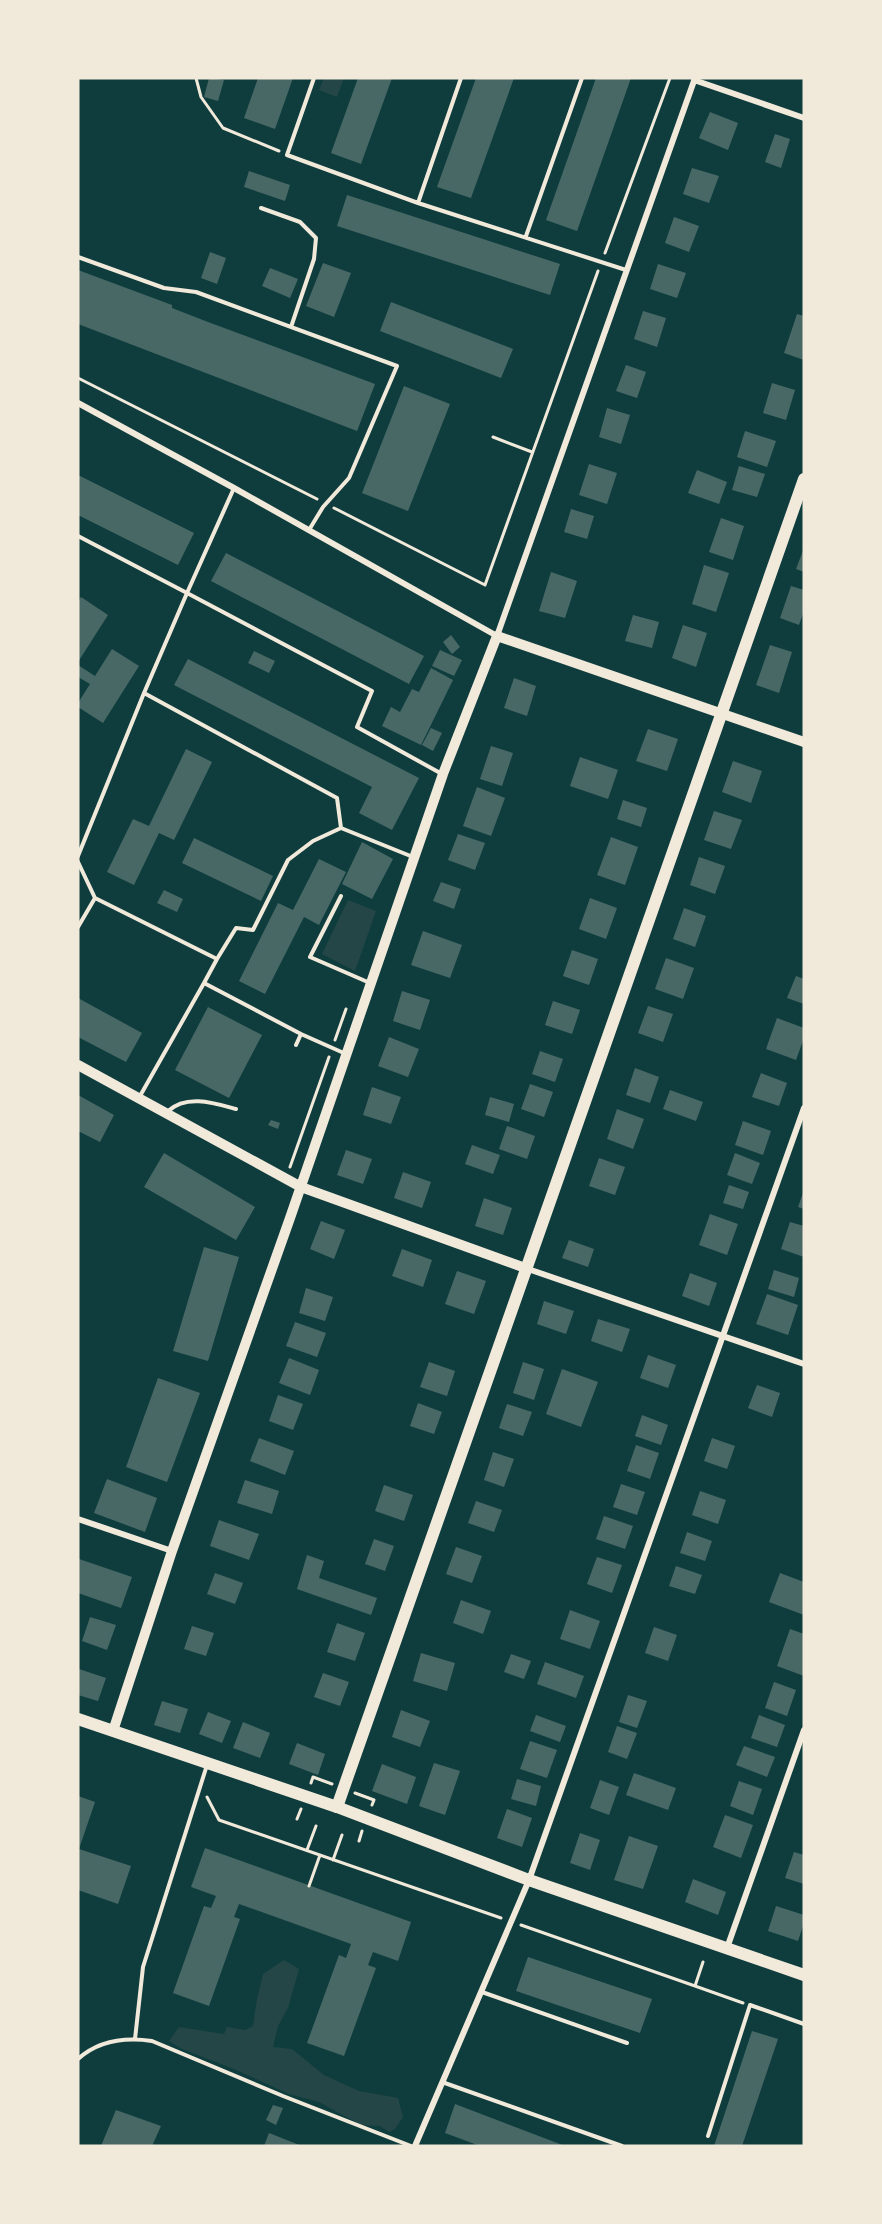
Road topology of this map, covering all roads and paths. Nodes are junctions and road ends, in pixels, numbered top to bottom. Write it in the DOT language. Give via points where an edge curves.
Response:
graph roads {
  1 [pos="196,78"];
  2 [pos="314,78"];
  3 [pos="461,78"];
  4 [pos="582,78"];
  5 [pos="670,78"];
  6 [pos="695,79"];
  7 [pos="804,118"];
  8 [pos="287,155"];
  9 [pos="418,202"];
  10 [pos="261,208"];
  11 [pos="526,236"];
  12 [pos="78,257"];
  13 [pos="602,262"];
  14 [pos="627,270"];
  15 [pos="291,327"];
  16 [pos="78,378"];
  17 [pos="78,403"];
  18 [pos="493,437"];
  19 [pos="532,452"];
  20 [pos="804,479"];
  21 [pos="234,488"];
  22 [pos="318,500"];
  23 [pos="328,505"];
  24 [pos="309,530"];
  25 [pos="78,536"];
  26 [pos="187,593"];
  27 [pos="497,636"];
  28 [pos="144,693"];
  29 [pos="722,714"];
  30 [pos="804,742"];
  31 [pos="443,774"];
  32 [pos="341,828"];
  33 [pos="78,856"];
  34 [pos="414,857"];
  35 [pos="78,862"];
  36 [pos="341,896"];
  37 [pos="96,898"];
  38 [pos="78,927"];
  39 [pos="217,959"];
  40 [pos="204,983"];
  41 [pos="370,984"];
  42 [pos="301,1034"];
  43 [pos="296,1045"];
  44 [pos="347,1054"];
  45 [pos="78,1065"];
  46 [pos="138,1099"];
  47 [pos="804,1107"];
  48 [pos="236,1109"];
  49 [pos="165,1113"];
  50 [pos="301,1187"];
  51 [pos="528,1269"];
  52 [pos="724,1336"];
  53 [pos="804,1364"];
  54 [pos="78,1519"];
  55 [pos="172,1551"];
  56 [pos="78,1719"];
  57 [pos="804,1730"];
  58 [pos="113,1731"];
  59 [pos="207,1764"];
  60 [pos="201,1785"];
  61 [pos="337,1807"];
  62 [pos="316,1826"];
  63 [pos="342,1835"];
  64 [pos="307,1850"];
  65 [pos="320,1855"];
  66 [pos="333,1860"];
  67 [pos="529,1880"];
  68 [pos="309,1886"];
  69 [pos="511,1922"];
  70 [pos="727,1948"];
  71 [pos="703,1962"];
  72 [pos="804,1975"];
  73 [pos="694,1986"];
  74 [pos="481,1992"];
  75 [pos="750,2005"];
  76 [pos="804,2024"];
  77 [pos="135,2039"];
  78 [pos="627,2043"];
  79 [pos="78,2059"];
  80 [pos="442,2082"];
  81 [pos="708,2136"];
  82 [pos="413,2146"];
  83 [pos="622,2146"];
  1 -- 8 [label="path" via="201,97 223,128"];
  2 -- 8 [label="lane"];
  3 -- 9 [label="lane"];
  4 -- 11 [label="lane"];
  5 -- 13 [label="path"];
  6 -- 7 [label="street"];
  6 -- 14 [label="street"];
  8 -- 9 [label="lane"];
  9 -- 11 [label="lane"];
  10 -- 15 [label="lane" via="300,222 316,238 315,259"];
  11 -- 13 [label="lane"];
  12 -- 15 [label="lane" via="164,288 196,292"];
  13 -- 14 [label="lane"];
  13 -- 19 [label="path"];
  14 -- 27 [label="street"];
  15 -- 24 [label="lane" via="397,366 349,478"];
  16 -- 22 [label="path"];
  17 -- 21 [label="street"];
  18 -- 19 [label="path"];
  19 -- 23 [label="path" via="485,585"];
  20 -- 29 [label="main road"];
  21 -- 24 [label="street"];
  21 -- 26 [label="lane"];
  24 -- 27 [label="street"];
  25 -- 26 [label="lane"];
  26 -- 28 [label="lane"];
  26 -- 31 [label="lane" via="372,691 357,727"];
  27 -- 29 [label="street"];
  27 -- 31 [label="street"];
  28 -- 32 [label="lane" via="337,798"];
  28 -- 33 [label="lane"];
  29 -- 30 [label="street"];
  29 -- 51 [label="main road"];
  31 -- 34 [label="street"];
  32 -- 34 [label="lane"];
  32 -- 39 [label="lane" via="313,841 288,860 253,930 236,928"];
  34 -- 41 [label="street"];
  35 -- 37 [label="lane"];
  36 -- 41 [label="lane" via="310,957"];
  37 -- 38 [label="lane"];
  37 -- 39 [label="lane"];
  39 -- 40 [label="lane"];
  40 -- 42 [label="lane"];
  40 -- 46 [label="lane"];
  41 -- 44 [label="street"];
  42 -- 43 [label="lane"];
  42 -- 44 [label="lane"];
  44 -- 50 [label="street"];
  45 -- 46 [label="street"];
  46 -- 49 [label="street"];
  47 -- 52 [label="street"];
  48 -- 49 [label="lane" via="204,1101 177,1103"];
  49 -- 50 [label="street"];
  50 -- 51 [label="street"];
  50 -- 55 [label="street"];
  51 -- 52 [label="street"];
  51 -- 61 [label="main road"];
  52 -- 53 [label="street"];
  52 -- 67 [label="street"];
  54 -- 55 [label="street"];
  55 -- 58 [label="street"];
  56 -- 58 [label="main road"];
  57 -- 70 [label="street"];
  58 -- 59 [label="main road"];
  59 -- 60 [label="lane"];
  59 -- 61 [label="main road"];
  60 -- 64 [label="path" via="219,1820"];
  60 -- 77 [label="lane" via="143,1967"];
  61 -- 67 [label="main road"];
  62 -- 64 [label="path"];
  63 -- 66 [label="path"];
  64 -- 65 [label="path"];
  65 -- 66 [label="path"];
  65 -- 68 [label="path"];
  66 -- 69 [label="path"];
  67 -- 69 [label="street"];
  67 -- 70 [label="main road"];
  69 -- 73 [label="path"];
  69 -- 74 [label="street"];
  70 -- 72 [label="main road"];
  71 -- 73 [label="path"];
  73 -- 75 [label="path"];
  74 -- 78 [label="lane"];
  74 -- 80 [label="street"];
  75 -- 76 [label="lane"];
  75 -- 81 [label="lane"];
  77 -- 79 [label="lane" via="95,2046"];
  77 -- 82 [label="lane" via="152,2041"];
  80 -- 82 [label="street"];
  80 -- 83 [label="lane"];
}
